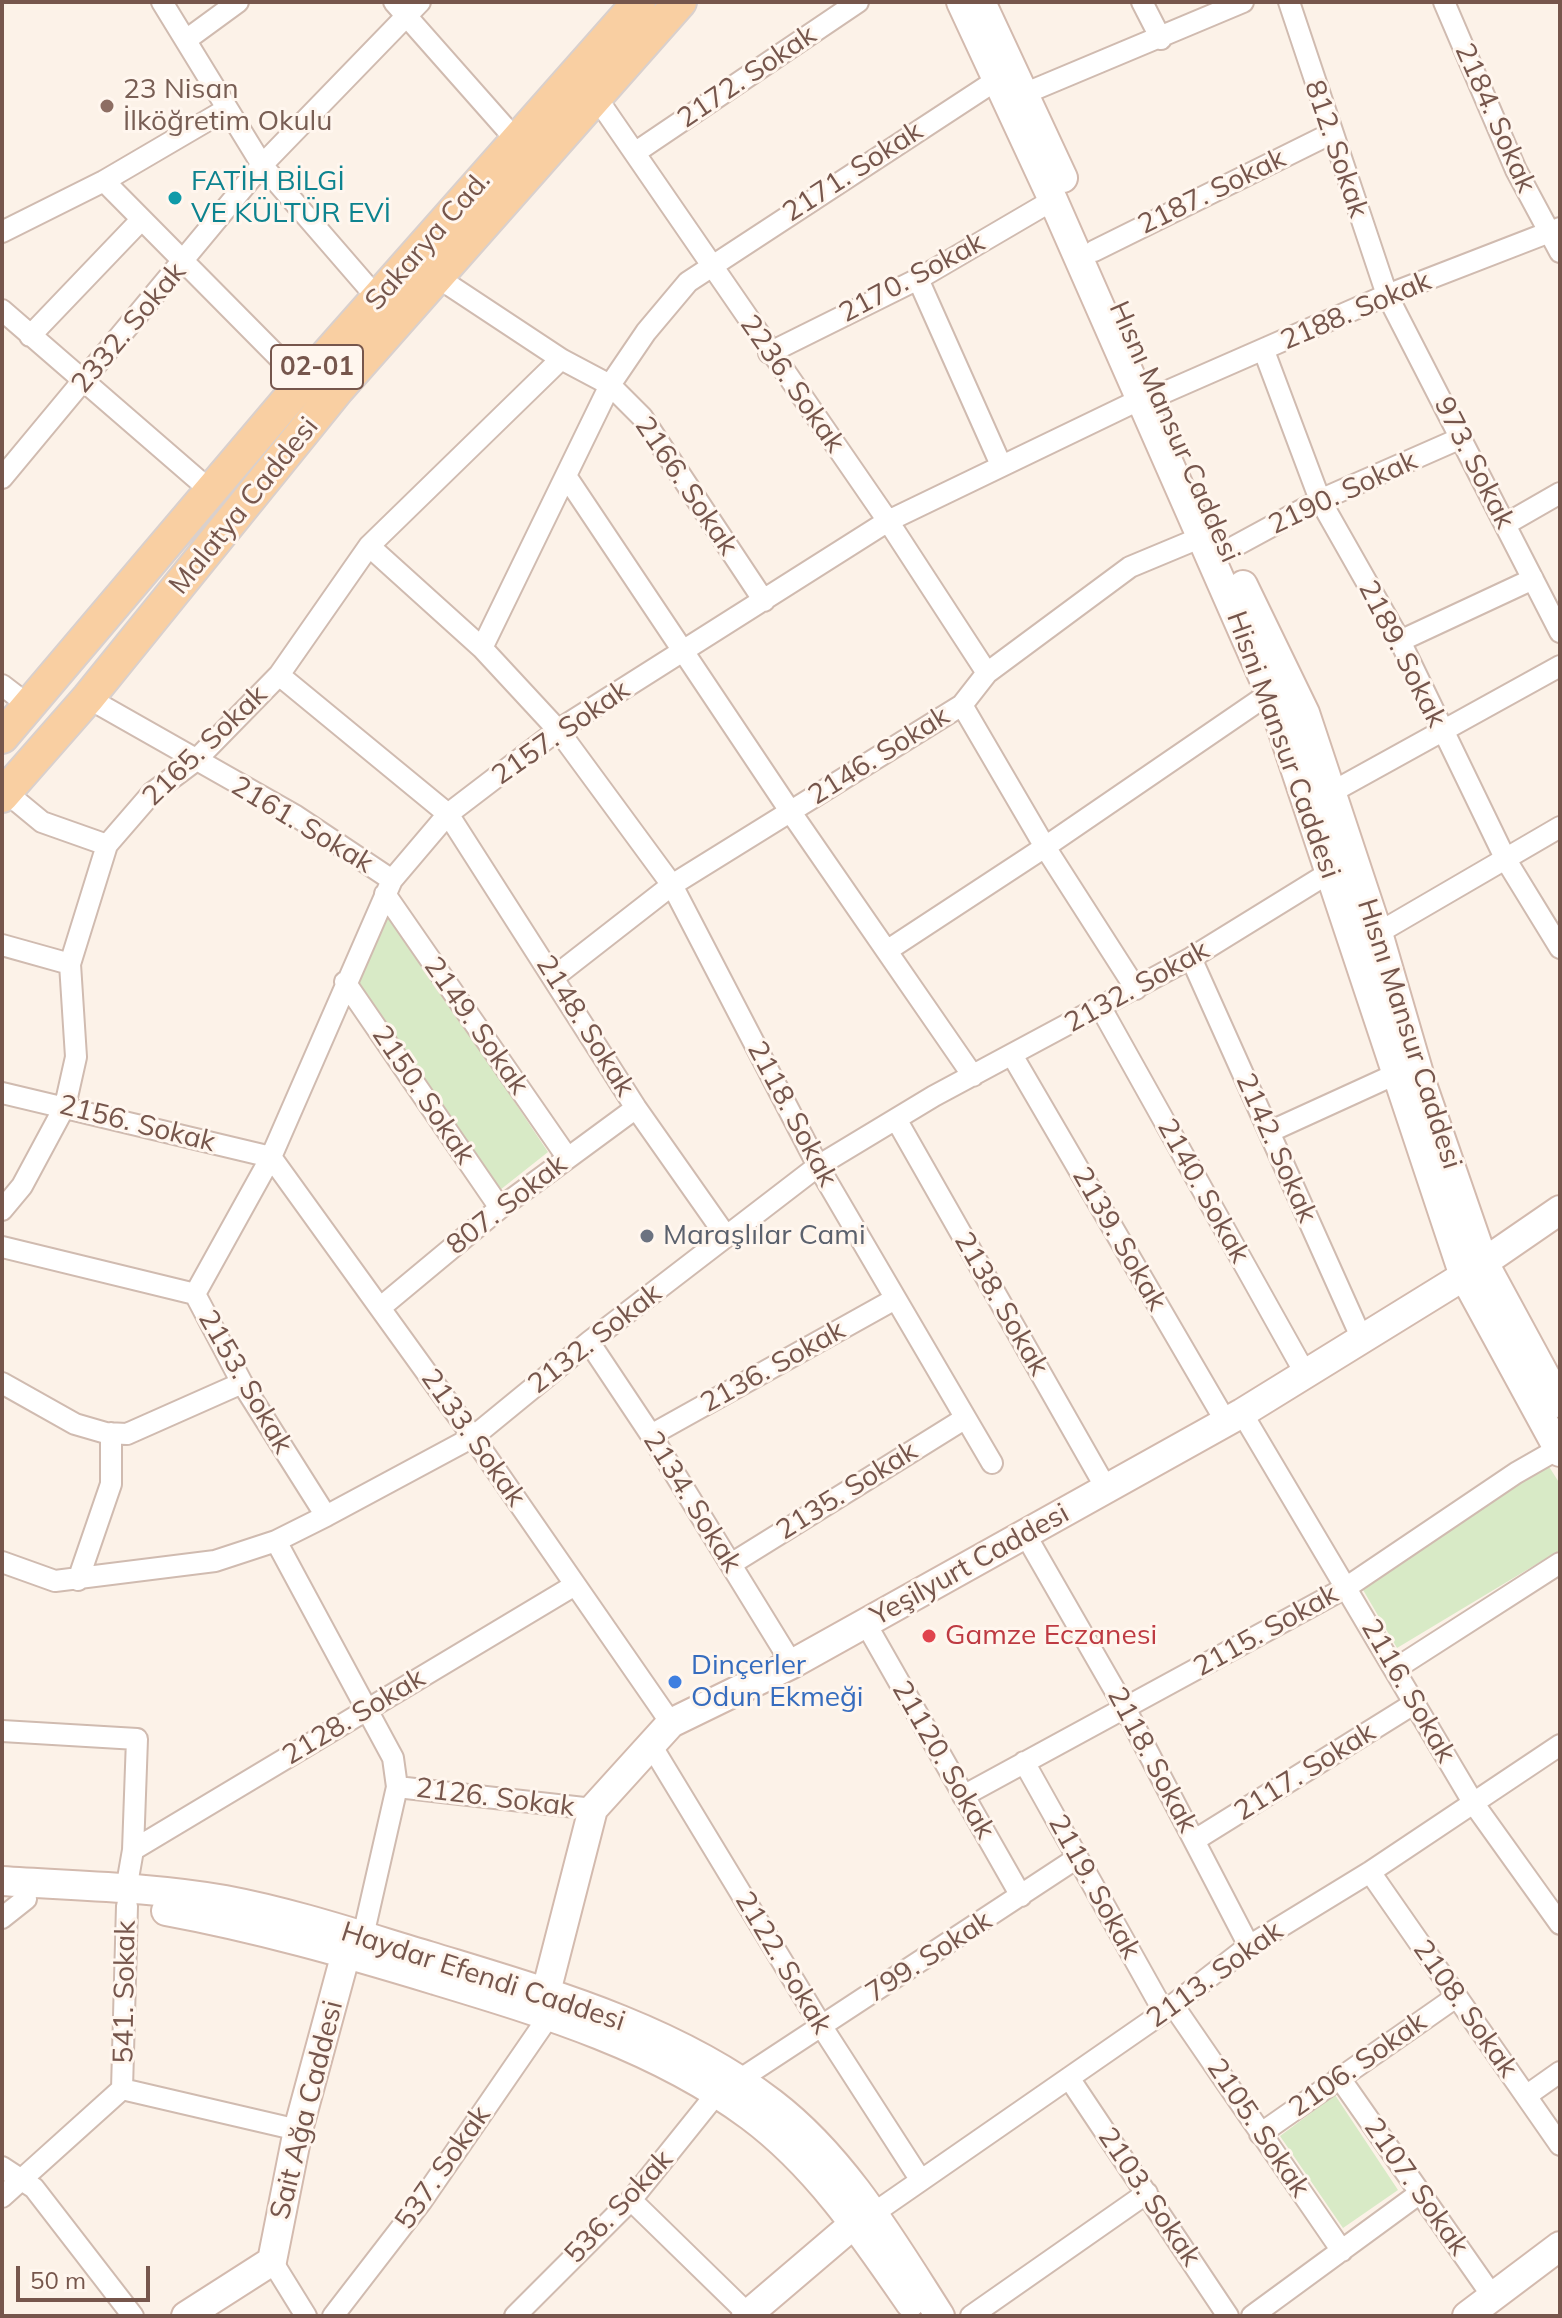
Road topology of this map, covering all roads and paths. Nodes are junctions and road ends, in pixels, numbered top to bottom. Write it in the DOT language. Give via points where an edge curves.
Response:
graph roads {
  1 [pos="162,2"];
  2 [pos="238,2"];
  3 [pos="639,2"];
  4 [pos="680,2"];
  5 [pos="858,2"];
  6 [pos="961,2"];
  7 [pos="981,2"];
  8 [pos="1142,2"];
  9 [pos="1289,2"];
  10 [pos="1444,2"];
  11 [pos="1234,4"];
  12 [pos="407,6"];
  13 [pos="1161,39"];
  14 [pos="186,40"];
  15 [pos="995,81"];
  16 [pos="1026,93"];
  17 [pos="596,97"];
  18 [pos="227,109"];
  19 [pos="1330,134"];
  20 [pos="516,140"];
  21 [pos="636,152"];
  22 [pos="262,165"];
  23 [pos="104,181"];
  24 [pos="1053,200"];
  25 [pos="141,220"];
  26 [pos="1554,231"];
  27 [pos="2,232"];
  28 [pos="1094,251"];
  29 [pos="1560,252"];
  30 [pos="183,263"];
  31 [pos="710,264"];
  32 [pos="437,277"];
  33 [pos="918,279"];
  34 [pos="1387,295"];
  35 [pos="378,299"];
  36 [pos="2,310"];
  37 [pos="30,336"];
  38 [pos="1264,351"];
  39 [pos="769,353"];
  40 [pos="561,359"];
  41 [pos="303,382"];
  42 [pos="83,383"];
  43 [pos="610,385"];
  44 [pos="1148,398"];
  45 [pos="1461,438"];
  46 [pos="1001,465"];
  47 [pos="566,476"];
  48 [pos="2,478"];
  49 [pos="212,492"];
  50 [pos="1560,493"];
  51 [pos="1320,500"];
  52 [pos="888,521"];
  53 [pos="1506,524"];
  54 [pos="1214,544"];
  55 [pos="369,546"];
  56 [pos="1533,579"];
  57 [pos="764,601"];
  58 [pos="1559,627"];
  59 [pos="1400,641"];
  60 [pos="482,648"];
  61 [pos="682,652"];
  62 [pos="1560,666"];
  63 [pos="987,673"];
  64 [pos="279,675"];
  65 [pos="2,685"];
  66 [pos="1270,693"];
  67 [pos="88,698"];
  68 [pos="28,705"];
  69 [pos="962,705"];
  70 [pos="558,730"];
  71 [pos="1443,734"];
  72 [pos="2,737"];
  73 [pos="195,761"];
  74 [pos="3,792"];
  75 [pos="1332,792"];
  76 [pos="790,811"];
  77 [pos="448,814"];
  78 [pos="1560,827"];
  79 [pos="107,845"];
  80 [pos="1045,847"];
  81 [pos="1353,857"];
  82 [pos="1506,860"];
  83 [pos="1331,874"];
  84 [pos="672,885"];
  85 [pos="388,887"];
  86 [pos="1378,933"];
  87 [pos="2,945"];
  88 [pos="1560,948"];
  89 [pos="888,950"];
  90 [pos="1191,958"];
  91 [pos="70,964"];
  92 [pos="554,977"];
  93 [pos="345,982"];
  94 [pos="1136,989"];
  95 [pos="1101,1008"];
  96 [pos="1012,1055"];
  97 [pos="1396,1074"];
  98 [pos="973,1076"];
  99 [pos="2,1093"];
  100 [pos="65,1106"];
  101 [pos="636,1108"];
  102 [pos="896,1119"];
  103 [pos="1269,1132"];
  104 [pos="271,1157"];
  105 [pos="567,1157"];
  106 [pos="818,1166"];
  107 [pos="500,1208"];
  108 [pos="2,1210"];
  109 [pos="1560,1210"];
  110 [pos="726,1236"];
  111 [pos="2,1247"];
  112 [pos="1474,1269"];
  113 [pos="195,1294"];
  114 [pos="895,1299"];
  115 [pos="381,1307"];
  116 [pos="1361,1337"];
  117 [pos="589,1342"];
  118 [pos="1305,1373"];
  119 [pos="2,1383"];
  120 [pos="242,1383"];
  121 [pos="1560,1403"];
  122 [pos="1234,1417"];
  123 [pos="964,1419"];
  124 [pos="111,1433"];
  125 [pos="651,1435"];
  126 [pos="473,1437"];
  127 [pos="1559,1450"];
  128 [pos="992,1463"];
  129 [pos="1106,1488"];
  130 [pos="326,1516"];
  131 [pos="1025,1534"];
  132 [pos="276,1541"];
  133 [pos="2,1562"];
  134 [pos="1560,1563"];
  135 [pos="731,1564"];
  136 [pos="78,1580"];
  137 [pos="575,1585"];
  138 [pos="1347,1587"];
  139 [pos="866,1624"];
  140 [pos="792,1664"];
  141 [pos="1395,1669"];
  142 [pos="1415,1703"];
  143 [pos="1125,1708"];
  144 [pos="367,1709"];
  145 [pos="671,1723"];
  146 [pos="2,1731"];
  147 [pos="651,1745"];
  148 [pos="1560,1745"];
  149 [pos="1024,1762"];
  150 [pos="397,1787"];
  151 [pos="963,1796"];
  152 [pos="1474,1804"];
  153 [pos="593,1809"];
  154 [pos="1195,1840"];
  155 [pos="133,1850"];
  156 [pos="1077,1858"];
  157 [pos="1370,1872"];
  158 [pos="2,1881"];
  159 [pos="1021,1896"];
  160 [pos="14,1898"];
  161 [pos="126,1898"];
  162 [pos="2,1918"];
  163 [pos="1559,1919"];
  164 [pos="354,1944"];
  165 [pos="1249,1946"];
  166 [pos="1456,1997"];
  167 [pos="547,2004"];
  168 [pos="1169,2008"];
  169 [pos="822,2027"];
  170 [pos="1560,2072"];
  171 [pos="1339,2077"];
  172 [pos="1069,2078"];
  173 [pos="728,2086"];
  174 [pos="122,2089"];
  175 [pos="1526,2096"];
  176 [pos="298,2130"];
  177 [pos="1260,2134"];
  178 [pos="1560,2145"];
  179 [pos="2,2167"];
  180 [pos="920,2179"];
  181 [pos="22,2180"];
  182 [pos="1147,2193"];
  183 [pos="1420,2193"];
  184 [pos="2,2197"];
  185 [pos="631,2200"];
  186 [pos="864,2218"];
  187 [pos="1560,2246"];
  188 [pos="1342,2251"];
  189 [pos="272,2261"];
  190 [pos="1493,2297"];
  191 [pos="519,2314"];
  192 [pos="748,2315"];
  193 [pos="133,2316"];
  194 [pos="186,2316"];
  195 [pos="306,2316"];
  196 [pos="333,2316"];
  197 [pos="918,2316"];
  198 [pos="940,2316"];
  199 [pos="971,2316"];
  200 [pos="1228,2316"];
  201 [pos="1252,2316"];
  202 [pos="1467,2316"];
  1 -- 14 [label="street"];
  2 -- 14 [label="street"];
  3 -- 20 [label="main road, Sakarya Cad. / 02-01"];
  4 -- 17 [label="main road, Malatya Caddesi"];
  5 -- 21 [label="street, 2172. Sokak"];
  6 -- 15 [label="main road, Hisni Mansur Caddesi"];
  7 -- 16 [label="main road, Hısnı Mansur Caddesi"];
  8 -- 13 [label="street"];
  9 -- 19 [label="street, 812. Sokak"];
  10 -- 26 [label="street, 2184. Sokak"];
  11 -- 13 [label="street"];
  12 -- 20 [label="street"];
  12 -- 22 [label="street, 2332. Sokak"];
  13 -- 16 [label="street"];
  14 -- 18 [label="street"];
  15 -- 24 [label="main road, Hisni Mansur Caddesi"];
  15 -- 31 [label="street, 2171. Sokak"];
  16 -- 28 [label="main road, Hısnı Mansur Caddesi"];
  17 -- 21 [label="street, 2236. Sokak"];
  17 -- 32 [label="main road, Malatya Caddesi"];
  18 -- 22 [label="street"];
  18 -- 23 [label="street"];
  19 -- 28 [label="street, 2187. Sokak"];
  19 -- 34 [label="street, 812. Sokak"];
  20 -- 35 [label="main road, Sakarya Cad. / 02-01"];
  21 -- 31 [label="street, 2236. Sokak"];
  22 -- 30 [label="street, 2332. Sokak"];
  22 -- 35 [label="street"];
  23 -- 25 [label="street"];
  23 -- 27 [label="street"];
  24 -- 33 [label="street, 2170. Sokak"];
  24 -- 44 [label="main road, Hisni Mansur Caddesi"];
  25 -- 30 [label="street"];
  25 -- 37 [label="street"];
  26 -- 29 [label="street, 2184. Sokak"];
  26 -- 34 [label="street, 2188. Sokak"];
  28 -- 44 [label="main road, Hısnı Mansur Caddesi"];
  30 -- 41 [label="street"];
  30 -- 42 [label="street, 2332. Sokak"];
  31 -- 39 [label="street, 2236. Sokak"];
  31 -- 43 [label="street, 2171. Sokak" via="646,332"];
  32 -- 40 [label="street, 2166. Sokak"];
  32 -- 67 [label="main road, Malatya Caddesi" via="338,389"];
  33 -- 39 [label="street, 2170. Sokak"];
  33 -- 46 [label="street"];
  34 -- 38 [label="street, 2188. Sokak"];
  34 -- 45 [label="street, 973. Sokak"];
  35 -- 41 [label="main road, Sakarya Cad. / 02-01"];
  36 -- 37 [label="street"];
  37 -- 42 [label="street"];
  38 -- 44 [label="street, 2188. Sokak"];
  38 -- 51 [label="street, 2189. Sokak"];
  39 -- 52 [label="street, 2236. Sokak"];
  40 -- 43 [label="street, 2166. Sokak"];
  40 -- 55 [label="street, 2165. Sokak"];
  41 -- 49 [label="main road, Sakarya Cad. / 02-01"];
  42 -- 48 [label="street, 2332. Sokak"];
  42 -- 49 [label="street"];
  43 -- 47 [label="street, 2171. Sokak"];
  43 -- 57 [label="street, 2166. Sokak" via="642,417"];
  44 -- 46 [label="street, 2157. Sokak"];
  44 -- 54 [label="main road, Hisni Mansur Caddesi"];
  45 -- 51 [label="street, 2190. Sokak"];
  45 -- 53 [label="street, 973. Sokak"];
  46 -- 52 [label="street, 2157. Sokak"];
  47 -- 60 [label="street, 2171. Sokak"];
  47 -- 61 [label="street"];
  49 -- 68 [label="main road, Sakarya Cad. / 02-01"];
  50 -- 53 [label="street"];
  51 -- 54 [label="street, 2190. Sokak"];
  51 -- 59 [label="street, 2189. Sokak"];
  52 -- 57 [label="street, 2157. Sokak"];
  52 -- 63 [label="street, 2236. Sokak"];
  53 -- 56 [label="street, 973. Sokak"];
  54 -- 63 [label="street, 2146. Sokak" via="1130,567"];
  54 -- 66 [label="main road, Hisni Mansur Caddesi"];
  54 -- 75 [label="main road, Hısnı Mansur Caddesi" via="1305,713"];
  55 -- 60 [label="street, 2118. Sokak"];
  55 -- 64 [label="street, 2165. Sokak"];
  56 -- 58 [label="street, 973. Sokak"];
  56 -- 59 [label="street"];
  57 -- 61 [label="street, 2157. Sokak"];
  59 -- 71 [label="street, 2189. Sokak"];
  60 -- 70 [label="street, 2118. Sokak"];
  61 -- 70 [label="street, 2157. Sokak"];
  61 -- 76 [label="street"];
  62 -- 71 [label="street"];
  63 -- 69 [label="street, 2146. Sokak"];
  64 -- 73 [label="street, 2165. Sokak"];
  64 -- 77 [label="street, 2148. Sokak"];
  65 -- 68 [label="street"];
  66 -- 80 [label="street"];
  66 -- 83 [label="main road, Hisni Mansur Caddesi"];
  67 -- 73 [label="street, 2161. Sokak"];
  67 -- 74 [label="main road, Malatya Caddesi"];
  68 -- 72 [label="main road, Sakarya Cad. / 02-01"];
  69 -- 76 [label="street, 2146. Sokak"];
  69 -- 80 [label="street"];
  70 -- 77 [label="street, 2157. Sokak"];
  70 -- 84 [label="street, 2118. Sokak"];
  71 -- 75 [label="street"];
  71 -- 82 [label="street, 2189. Sokak"];
  73 -- 79 [label="street, 2165. Sokak" via="152,793"];
  73 -- 85 [label="street, 2161. Sokak" via="296,816"];
  74 -- 79 [label="street" via="42,822"];
  75 -- 81 [label="main road, Hısnı Mansur Caddesi"];
  76 -- 84 [label="street, 2146. Sokak"];
  76 -- 89 [label="street"];
  77 -- 85 [label="street, 2157. Sokak"];
  77 -- 92 [label="street, 2148. Sokak"];
  78 -- 82 [label="street"];
  79 -- 91 [label="street, 2165. Sokak"];
  80 -- 89 [label="street"];
  80 -- 94 [label="street"];
  81 -- 83 [label="street, 2132. Sokak"];
  81 -- 86 [label="main road, Hısnı Mansur Caddesi"];
  82 -- 86 [label="street"];
  82 -- 88 [label="street, 2189. Sokak"];
  83 -- 90 [label="street, 2132. Sokak"];
  83 -- 97 [label="main road, Hisni Mansur Caddesi"];
  84 -- 92 [label="street, 2146. Sokak"];
  84 -- 106 [label="street, 2118. Sokak"];
  85 -- 93 [label="street, 2157. Sokak"];
  85 -- 105 [label="street, 2149. Sokak"];
  86 -- 112 [label="main road, Hısnı Mansur Caddesi"];
  87 -- 91 [label="street"];
  89 -- 98 [label="street"];
  90 -- 94 [label="street, 2132. Sokak"];
  90 -- 103 [label="street, 2142. Sokak"];
  91 -- 100 [label="street, 2165. Sokak" via="76,1057"];
  92 -- 101 [label="street, 2148. Sokak"];
  93 -- 104 [label="street, 2157. Sokak"];
  93 -- 107 [label="street, 2150. Sokak"];
  94 -- 95 [label="street, 2132. Sokak"];
  95 -- 96 [label="street, 2132. Sokak"];
  95 -- 118 [label="street, 2140. Sokak"];
  96 -- 98 [label="street, 2132. Sokak"];
  96 -- 122 [label="street, 2139. Sokak"];
  97 -- 103 [label="street"];
  97 -- 112 [label="main road, Hisni Mansur Caddesi"];
  98 -- 102 [label="street, 2132. Sokak"];
  99 -- 100 [label="street, 2156. Sokak"];
  100 -- 104 [label="street, 2156. Sokak"];
  100 -- 108 [label="street, 2165. Sokak" via="22,1186"];
  101 -- 105 [label="street, 807. Sokak"];
  101 -- 110 [label="street, 2148. Sokak"];
  102 -- 106 [label="street, 2132. Sokak"];
  102 -- 129 [label="street, 2138. Sokak"];
  103 -- 116 [label="street, 2142. Sokak"];
  104 -- 113 [label="street, 2157. Sokak"];
  104 -- 115 [label="street, 2133. Sokak"];
  105 -- 107 [label="street, 807. Sokak"];
  106 -- 110 [label="street, 2132. Sokak"];
  106 -- 114 [label="street, 2118. Sokak"];
  107 -- 115 [label="street, 807. Sokak"];
  109 -- 112 [label="main road, Yeşilyurt Caddesi"];
  110 -- 117 [label="street, 2132. Sokak"];
  111 -- 113 [label="street, 2153. Sokak"];
  112 -- 116 [label="main road, Yeşilyurt Caddesi"];
  112 -- 121 [label="main road, Hısnı Mansur Caddesi"];
  112 -- 127 [label="main road, Hisni Mansur Caddesi"];
  113 -- 120 [label="street, 2153. Sokak"];
  114 -- 123 [label="street, 2118. Sokak"];
  114 -- 125 [label="street, 2136. Sokak"];
  115 -- 126 [label="street, 2133. Sokak"];
  116 -- 118 [label="main road, Yeşilyurt Caddesi"];
  117 -- 125 [label="street, 2134. Sokak"];
  117 -- 126 [label="street, 2132. Sokak"];
  118 -- 122 [label="main road, Yeşilyurt Caddesi"];
  119 -- 124 [label="street" via="75,1424"];
  120 -- 124 [label="street" via="127,1434"];
  120 -- 130 [label="street, 2153. Sokak"];
  122 -- 129 [label="main road, Yeşilyurt Caddesi"];
  122 -- 138 [label="street, 2116. Sokak"];
  123 -- 128 [label="street, 2118. Sokak"];
  123 -- 135 [label="street, 2135. Sokak"];
  124 -- 136 [label="street" via="111,1484"];
  125 -- 135 [label="street, 2134. Sokak"];
  126 -- 130 [label="street, 2132. Sokak"];
  126 -- 137 [label="street, 2133. Sokak"];
  127 -- 138 [label="street, 2115. Sokak" via="1516,1473"];
  129 -- 131 [label="main road, Yeşilyurt Caddesi"];
  130 -- 132 [label="street, 2132. Sokak"];
  131 -- 139 [label="main road, Yeşilyurt Caddesi"];
  131 -- 143 [label="street, 2118. Sokak"];
  132 -- 136 [label="street, 2132. Sokak" via="215,1561"];
  132 -- 144 [label="street"];
  133 -- 136 [label="street, 2132. Sokak" via="55,1581"];
  134 -- 141 [label="street"];
  135 -- 140 [label="street, 2134. Sokak"];
  137 -- 144 [label="street, 2128. Sokak"];
  137 -- 145 [label="street, 2133. Sokak"];
  138 -- 141 [label="street, 2116. Sokak"];
  138 -- 143 [label="street, 2115. Sokak"];
  139 -- 140 [label="main road, Yeşilyurt Caddesi"];
  139 -- 151 [label="street, 21120. Sokak"];
  140 -- 145 [label="main road, Yeşilyurt Caddesi"];
  141 -- 142 [label="street, 2116. Sokak"];
  142 -- 152 [label="street, 2116. Sokak"];
  142 -- 154 [label="street, 2117. Sokak"];
  143 -- 149 [label="street, 2115. Sokak"];
  143 -- 154 [label="street, 2118. Sokak"];
  144 -- 150 [label="street" via="393,1758"];
  144 -- 155 [label="street, 2128. Sokak"];
  145 -- 147 [label="main road, Yeşilyurt Caddesi"];
  146 -- 155 [label="street, 541. Sokak" via="137,1739"];
  147 -- 153 [label="main road, Yeşilyurt Caddesi"];
  147 -- 169 [label="street, 2122. Sokak"];
  148 -- 152 [label="street, 2113. Sokak"];
  149 -- 151 [label="street, 2115. Sokak"];
  149 -- 156 [label="street, 2119. Sokak"];
  150 -- 153 [label="street, 2126. Sokak"];
  150 -- 164 [label="street"];
  151 -- 159 [label="street, 21120. Sokak"];
  152 -- 157 [label="street, 2113. Sokak"];
  152 -- 163 [label="street, 2116. Sokak"];
  153 -- 167 [label="main road, Yeşilyurt Caddesi"];
  154 -- 165 [label="street, 2118. Sokak"];
  155 -- 161 [label="street, 541. Sokak"];
  156 -- 159 [label="street, 799. Sokak"];
  156 -- 168 [label="street, 2119. Sokak"];
  157 -- 165 [label="street, 2113. Sokak"];
  157 -- 166 [label="street, 2108. Sokak"];
  158 -- 161 [label="main road, Haydar Efendi Caddesi"];
  159 -- 169 [label="street, 799. Sokak"];
  160 -- 161 [label="main road, Haydar Efendi Caddesi"];
  160 -- 162 [label="street"];
  161 -- 164 [label="main road, Haydar Efendi Caddesi" via="224,1900"];
  161 -- 174 [label="street, 541. Sokak"];
  164 -- 167 [label="main road, Haydar Efendi Caddesi"];
  164 -- 176 [label="main road, Sait Ağa Caddesi"];
  165 -- 168 [label="street, 2113. Sokak"];
  166 -- 171 [label="street, 2106. Sokak"];
  166 -- 175 [label="street, 2108. Sokak"];
  167 -- 173 [label="main road, Haydar Efendi Caddesi" via="652,2035"];
  167 -- 196 [label="street, 537. Sokak" via="421,2202"];
  168 -- 172 [label="street, 2113. Sokak"];
  168 -- 177 [label="street, 2105. Sokak" via="1228,2081"];
  169 -- 173 [label="street, 799. Sokak"];
  169 -- 180 [label="street, 2122. Sokak"];
  170 -- 175 [label="street"];
  171 -- 177 [label="street, 2106. Sokak"];
  171 -- 183 [label="street, 2107. Sokak"];
  172 -- 180 [label="street, 2113. Sokak"];
  172 -- 182 [label="street, 2103. Sokak"];
  173 -- 185 [label="street, 536. Sokak"];
  173 -- 186 [label="main road, Haydar Efendi Caddesi" via="775,2105"];
  174 -- 176 [label="street, 541. Sokak"];
  174 -- 181 [label="street"];
  175 -- 178 [label="street, 2108. Sokak"];
  176 -- 189 [label="main road, Sait Ağa Caddesi"];
  177 -- 188 [label="street, 2105. Sokak"];
  179 -- 181 [label="street"];
  180 -- 186 [label="street, 2113. Sokak"];
  181 -- 184 [label="street"];
  181 -- 193 [label="street" via="34,2188"];
  182 -- 199 [label="street"];
  182 -- 200 [label="street, 2103. Sokak"];
  183 -- 188 [label="street"];
  183 -- 190 [label="street, 2107. Sokak"];
  185 -- 191 [label="street, 536. Sokak"];
  185 -- 192 [label="street"];
  186 -- 192 [label="main road"];
  186 -- 197 [label="main road, Haydar Efendi Caddesi"];
  186 -- 198 [label="main road, Haydar Efendi Caddesi"];
  187 -- 190 [label="main road"];
  188 -- 201 [label="street"];
  189 -- 194 [label="main road"];
  189 -- 195 [label="street"];
  190 -- 202 [label="main road"];
}
